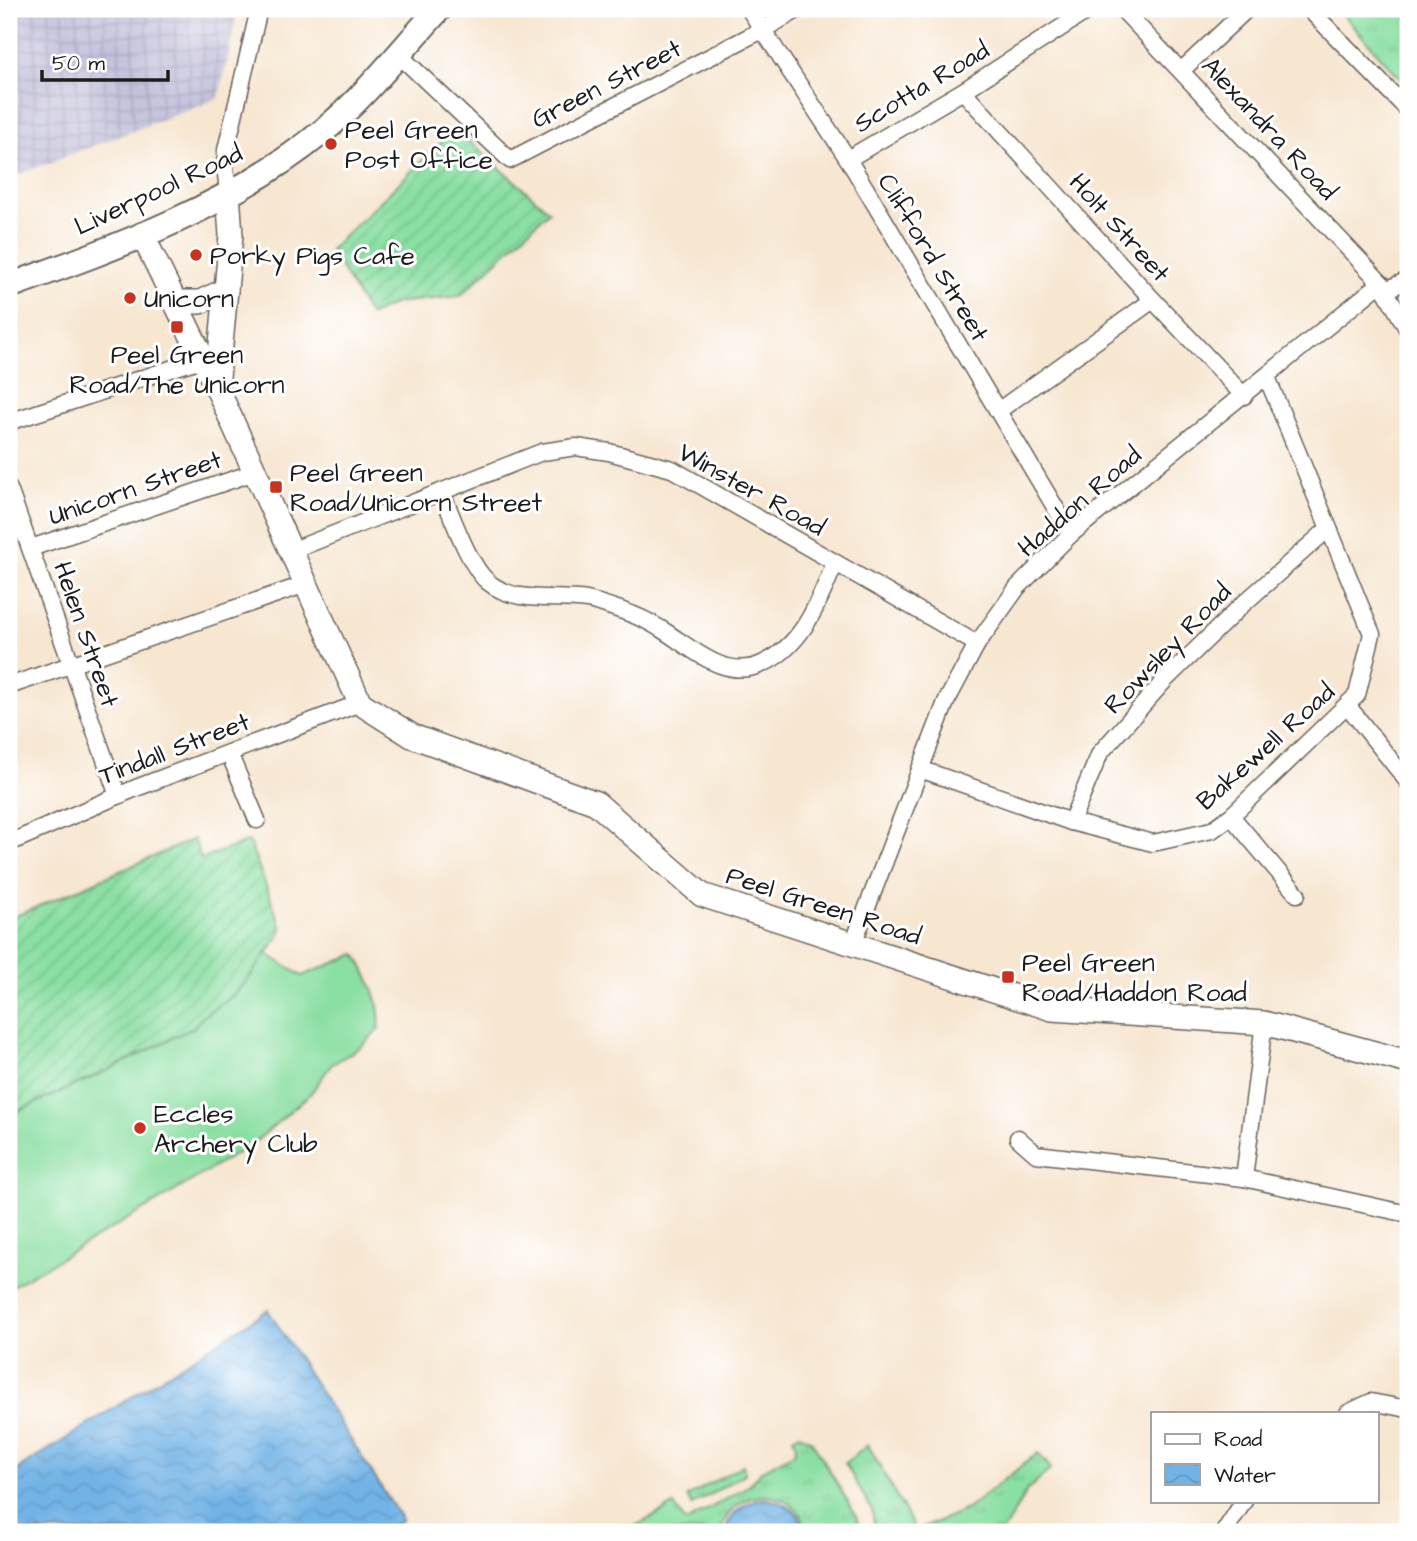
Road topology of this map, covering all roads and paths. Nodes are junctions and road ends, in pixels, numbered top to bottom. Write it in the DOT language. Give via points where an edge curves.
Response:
graph roads {
  1 [pos="258,9"];
  2 [pos="439,9"];
  3 [pos="749,9"];
  4 [pos="799,9"];
  5 [pos="1090,9"];
  6 [pos="1122,9"];
  7 [pos="1247,9"];
  8 [pos="1309,9"];
  9 [pos="762,30"];
  10 [pos="398,54"];
  11 [pos="1182,70"];
  12 [pos="962,91"];
  13 [pos="1408,110"];
  14 [pos="848,159"];
  15 [pos="228,193"];
  16 [pos="142,234"];
  17 [pos="1408,280"];
  18 [pos="9,286"];
  19 [pos="1383,286"];
  20 [pos="226,290"];
  21 [pos="1153,300"];
  22 [pos="175,302"];
  23 [pos="1408,330"];
  24 [pos="201,359"];
  25 [pos="1267,377"];
  26 [pos="217,388"];
  27 [pos="1244,396"];
  28 [pos="998,411"];
  29 [pos="9,422"];
  30 [pos="254,472"];
  31 [pos="9,489"];
  32 [pos="442,493"];
  33 [pos="1328,529"];
  34 [pos="1071,534"];
  35 [pos="31,548"];
  36 [pos="291,551"];
  37 [pos="835,563"];
  38 [pos="306,584"];
  39 [pos="976,644"];
  40 [pos="71,665"];
  41 [pos="9,687"];
  42 [pos="360,703"];
  43 [pos="1347,705"];
  44 [pos="229,753"];
  45 [pos="920,769"];
  46 [pos="1408,782"];
  47 [pos="118,796"];
  48 [pos="1231,816"];
  49 [pos="257,820"];
  50 [pos="1071,822"];
  51 [pos="9,844"];
  52 [pos="1297,894"];
  53 [pos="853,944"];
  54 [pos="1265,1023"];
  55 [pos="1408,1062"];
  56 [pos="1018,1139"];
  57 [pos="1244,1178"];
  58 [pos="1408,1214"];
  59 [pos="1408,1409"];
  60 [pos="1350,1412"];
  61 [pos="1243,1502"];
  62 [pos="1224,1532"];
  1 -- 15 [label="street" via="226,150"];
  2 -- 10 [label="main road, Liverpool Road"];
  3 -- 9 [label="street, Clifford Street"];
  4 -- 9 [label="street, Green Street"];
  5 -- 12 [label="street, Scotta Road"];
  6 -- 11 [label="street, Alexandra Road"];
  7 -- 11 [label="street"];
  8 -- 13 [label="street"];
  9 -- 10 [label="street, Green Street" via="510,160"];
  9 -- 14 [label="street, Clifford Street"];
  10 -- 15 [label="main road, Liverpool Road" via="325,130"];
  11 -- 19 [label="street, Alexandra Road"];
  12 -- 14 [label="street, Scotta Road"];
  12 -- 21 [label="street, Holt Street"];
  14 -- 28 [label="street, Clifford Street"];
  15 -- 16 [label="main road, Liverpool Road"];
  15 -- 20 [label="street" via="231,234"];
  16 -- 18 [label="main road, Liverpool Road"];
  16 -- 22 [label="street"];
  17 -- 19 [label="street, Haddon Road"];
  19 -- 23 [label="street, Alexandra Road"];
  19 -- 25 [label="street, Haddon Road"];
  20 -- 22 [label="street" via="200,302"];
  20 -- 26 [label="street"];
  21 -- 27 [label="street, Holt Street"];
  21 -- 28 [label="street"];
  22 -- 24 [label="street"];
  24 -- 26 [label="street"];
  24 -- 29 [label="street"];
  25 -- 27 [label="street, Haddon Road"];
  25 -- 33 [label="street, Bakewell Road"];
  26 -- 30 [label="street"];
  27 -- 34 [label="street, Haddon Road"];
  28 -- 34 [label="street, Clifford Street"];
  30 -- 35 [label="street, Unicorn Street"];
  30 -- 36 [label="street"];
  31 -- 35 [label="street, Helen Street"];
  32 -- 36 [label="street, Winster Road"];
  32 -- 37 [label="street, Winster Road" via="542,452 576,447 609,452 672,470"];
  32 -- 37 [label="street" via="475,570 491,584 520,597 587,600 625,611 715,664 742,668 778,654 801,634"];
  33 -- 43 [label="street, Bakewell Road" via="1372,634 1357,695"];
  33 -- 50 [label="street, Rowsley Road" via="1165,680 1100,753"];
  34 -- 39 [label="street, Haddon Road" via="1017,588"];
  35 -- 40 [label="street, Helen Street"];
  36 -- 38 [label="street"];
  37 -- 39 [label="street, Winster Road"];
  38 -- 40 [label="street"];
  38 -- 42 [label="street"];
  39 -- 45 [label="street, Haddon Road" via="946,702"];
  40 -- 41 [label="street"];
  40 -- 47 [label="street, Helen Street"];
  42 -- 44 [label="street, Tindall Street"];
  42 -- 53 [label="street, Peel Green Road" via="412,736 596,803 702,895"];
  43 -- 46 [label="street"];
  43 -- 48 [label="street, Bakewell Road"];
  44 -- 47 [label="street, Tindall Street"];
  44 -- 49 [label="street"];
  45 -- 50 [label="street, Bakewell Road"];
  45 -- 53 [label="street, Haddon Road"];
  47 -- 51 [label="street, Tindall Street"];
  48 -- 50 [label="street, Bakewell Road" via="1212,831 1153,843"];
  48 -- 52 [label="street"];
  53 -- 54 [label="street, Peel Green Road" via="1052,1009"];
  54 -- 55 [label="street, Peel Green Road"];
  54 -- 57 [label="street"];
  56 -- 57 [label="street" via="1036,1154"];
  57 -- 58 [label="street"];
  59 -- 60 [label="street" via="1371,1402"];
  61 -- 62 [label="street"];
}
